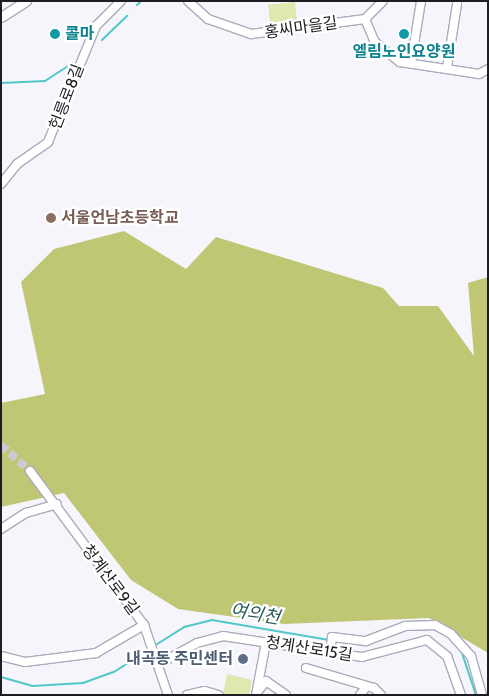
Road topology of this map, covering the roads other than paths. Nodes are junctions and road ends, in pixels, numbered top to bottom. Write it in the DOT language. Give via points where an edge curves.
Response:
graph roads {
  1 [pos="26,1"];
  2 [pos="121,1"];
  3 [pos="188,1"];
  4 [pos="383,1"];
  5 [pos="421,1"];
  6 [pos="457,4"];
  7 [pos="1,17"];
  8 [pos="365,19"];
  9 [pos="411,63"];
  10 [pos="447,68"];
  11 [pos="488,69"];
  12 [pos="1,184"];
  13 [pos="30,471"];
  14 [pos="57,504"];
  15 [pos="1,529"];
  16 [pos="145,627"];
  17 [pos="266,642"];
  18 [pos="330,653"];
  19 [pos="1,656"];
  20 [pos="158,663"];
  21 [pos="306,668"];
  22 [pos="366,687"];
  23 [pos="256,694"];
  24 [pos="168,695"];
  25 [pos="187,695"];
  26 [pos="218,695"];
  27 [pos="286,695"];
  28 [pos="360,695"];
  29 [pos="381,695"];
  30 [pos="461,695"];
  31 [pos="482,695"];
  1 -- 7 [label="main road"];
  2 -- 12 [label="street, 헌릉로8길" via="96,26 48,142 16,164"];
  3 -- 8 [label="street, 홍씨마을길" via="208,19 251,34"];
  4 -- 8 [label="street"];
  5 -- 9 [label="street"];
  6 -- 10 [label="street"];
  8 -- 9 [label="street" via="375,42 400,62"];
  9 -- 10 [label="street"];
  10 -- 11 [label="street" via="479,74"];
  13 -- 14 [label="street, 청계산로9길"];
  14 -- 15 [label="street" via="26,513"];
  14 -- 16 [label="street, 청계산로9길" via="93,562"];
  16 -- 19 [label="street" via="96,653 26,662"];
  16 -- 20 [label="street, 청계산로9길"];
  17 -- 18 [label="street, 청계산로15길"];
  17 -- 20 [label="street, 청계산로15길" via="239,636 209,639"];
  17 -- 23 [label="street"];
  18 -- 30 [label="street, 청계산로15길" via="369,656 427,640 447,656"];
  18 -- 31 [label="street" via="332,637 366,641 405,626 435,625 451,634 471,656"];
  20 -- 24 [label="street"];
  21 -- 22 [label="street"];
  22 -- 28 [label="street"];
  22 -- 29 [label="street"];
  23 -- 27 [label="street" via="266,681"];
  25 -- 26 [label="street" via="205,691"];
}
